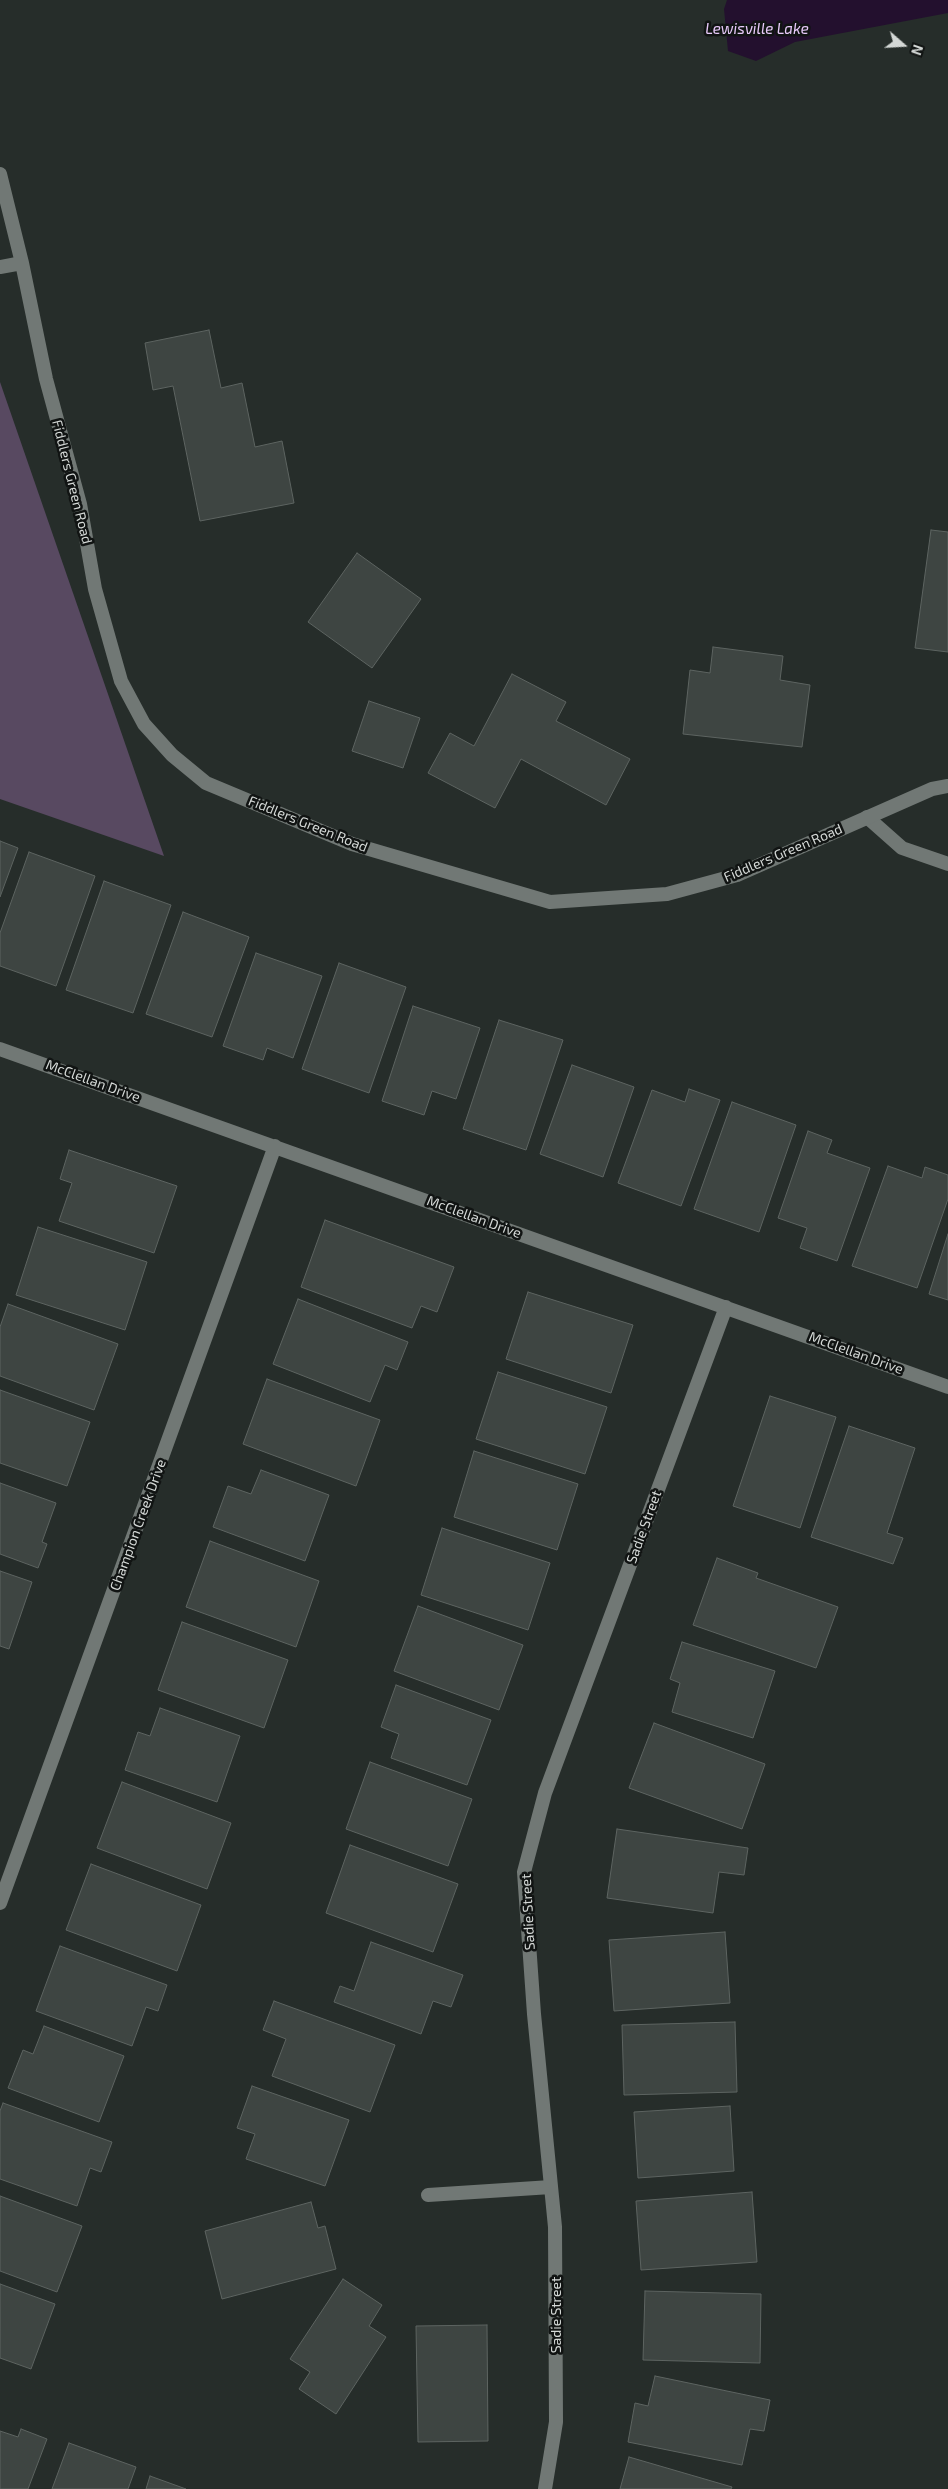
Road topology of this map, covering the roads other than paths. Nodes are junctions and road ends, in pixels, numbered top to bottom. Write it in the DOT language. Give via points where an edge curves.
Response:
graph roads {
  1 [pos="0,174"];
  2 [pos="22,263"];
  3 [pos="0,266"];
  4 [pos="948,786"];
  5 [pos="867,818"];
  6 [pos="948,864"];
  7 [pos="0,1048"];
  8 [pos="275,1146"];
  9 [pos="726,1307"];
  10 [pos="948,1387"];
  11 [pos="0,1903"];
  12 [pos="551,2187"];
  13 [pos="428,2195"];
  14 [pos="545,2489"];
  1 -- 2 [label="street, Fiddlers Green Road"];
  2 -- 3 [label="street"];
  2 -- 5 [label="street, Fiddlers Green Road" via="46,379 80,504 95,589 121,681 144,724 172,755 206,783 352,844 550,902 676,891 738,875"];
  4 -- 5 [label="street, Fiddlers Green Road" via="932,789"];
  5 -- 6 [label="street" via="902,848"];
  7 -- 8 [label="street, McClellan Drive"];
  8 -- 9 [label="street, McClellan Drive"];
  8 -- 11 [label="street, Champion Creek Drive"];
  9 -- 10 [label="street, McClellan Drive"];
  9 -- 12 [label="street, Sadie Street" via="545,1793 524,1872"];
  12 -- 13 [label="street"];
  12 -- 14 [label="street, Sadie Street" via="555,2227 556,2422"];
}
